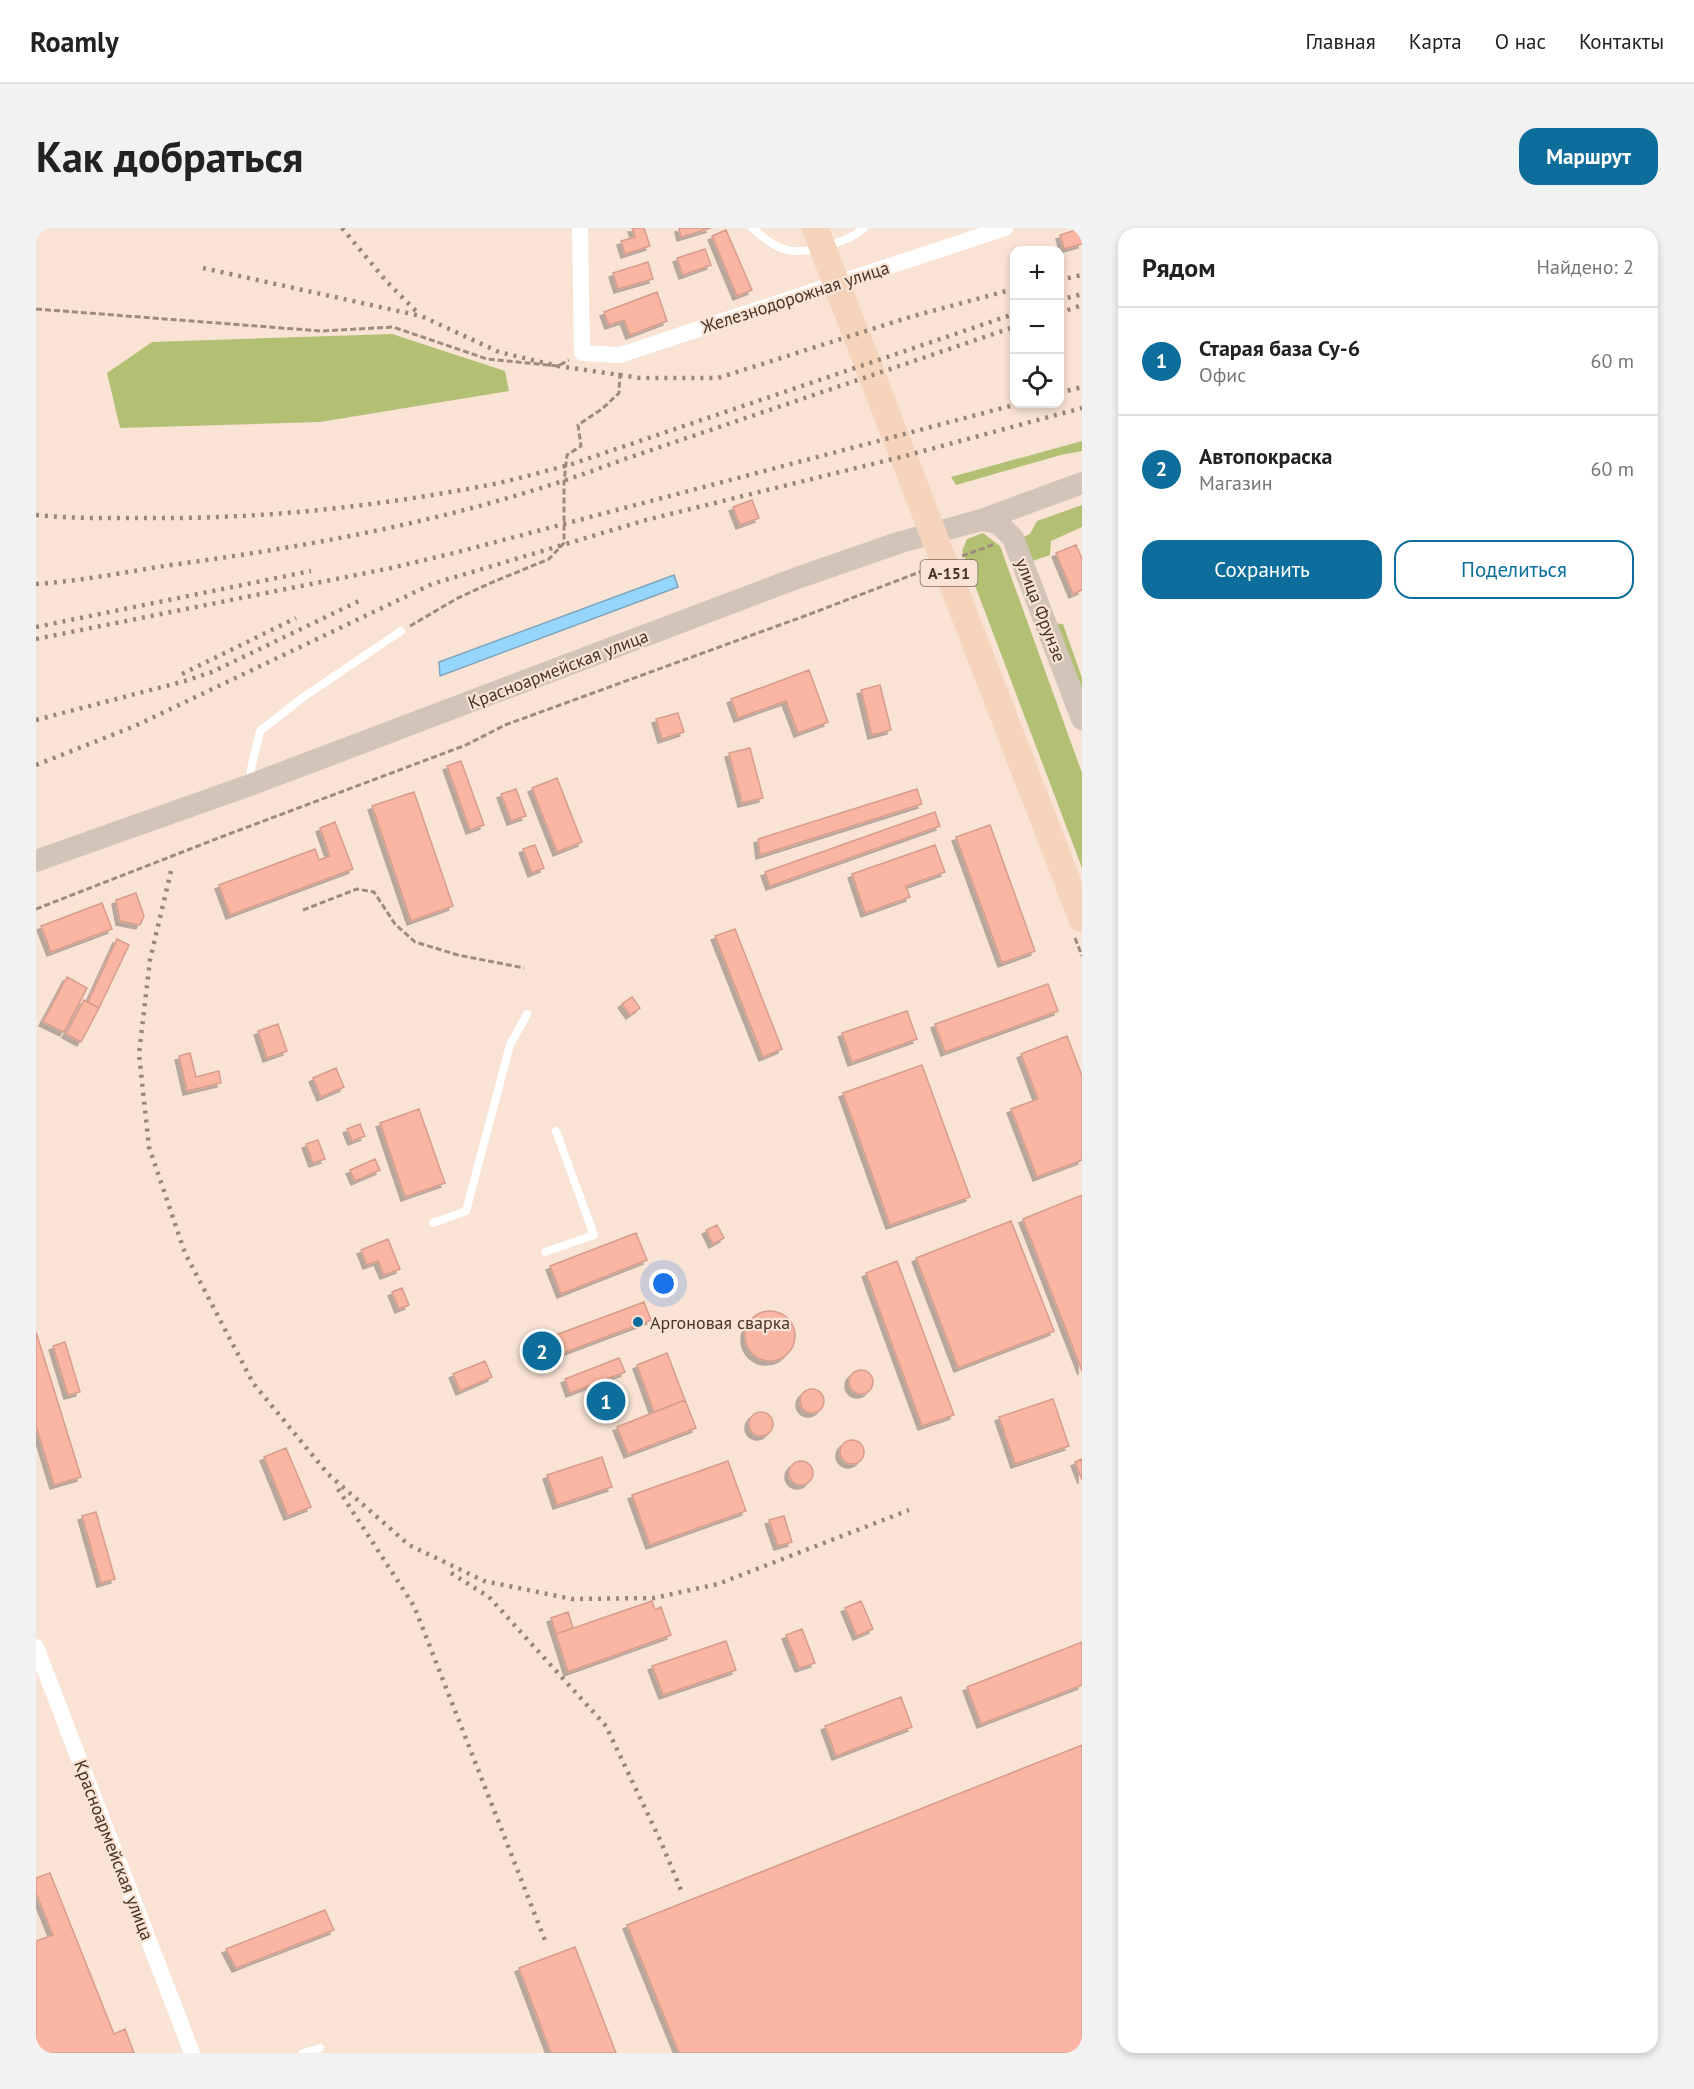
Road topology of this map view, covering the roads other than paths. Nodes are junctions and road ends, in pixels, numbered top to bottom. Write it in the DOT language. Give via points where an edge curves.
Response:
graph roads {
  1 [pos="580,228"];
  2 [pos="752,228"];
  3 [pos="815,228"];
  4 [pos="864,228"];
  5 [pos="1005,228"];
  6 [pos="1082,483"];
  7 [pos="1046,496"];
  8 [pos="981,520"];
  9 [pos="1013,538"];
  10 [pos="400,631"];
  11 [pos="1081,712"];
  12 [pos="250,784"];
  13 [pos="36,861"];
  14 [pos="1082,919"];
  15 [pos="527,1014"];
  16 [pos="556,1131"];
  17 [pos="433,1223"];
  18 [pos="545,1252"];
  19 [pos="36,1647"];
  20 [pos="320,2048"];
  21 [pos="192,2053"];
  22 [pos="303,2053"];
  1 -- 5 [label="street, Железнодорожная улица" via="582,353 620,355"];
  2 -- 4 [label="lane" via="770,243 789,251 849,239"];
  3 -- 14 [label="highway, А-151"];
  6 -- 7 [label="main road, Красноармейская улица"];
  7 -- 8 [label="main road, Красноармейская улица"];
  7 -- 9 [label="main road" via="1023,517"];
  8 -- 9 [label="main road, улица Фрунзе" via="998,523"];
  8 -- 12 [label="main road, Красноармейская улица" via="901,542 797,578"];
  9 -- 11 [label="main road, улица Фрунзе"];
  10 -- 12 [label="lane" via="260,731"];
  12 -- 13 [label="main road, Красноармейская улица"];
  15 -- 17 [label="lane" via="510,1045 466,1211"];
  16 -- 18 [label="lane" via="594,1235"];
  19 -- 21 [label="street, Красноармейская улица"];
  20 -- 22 [label="lane"];
}
